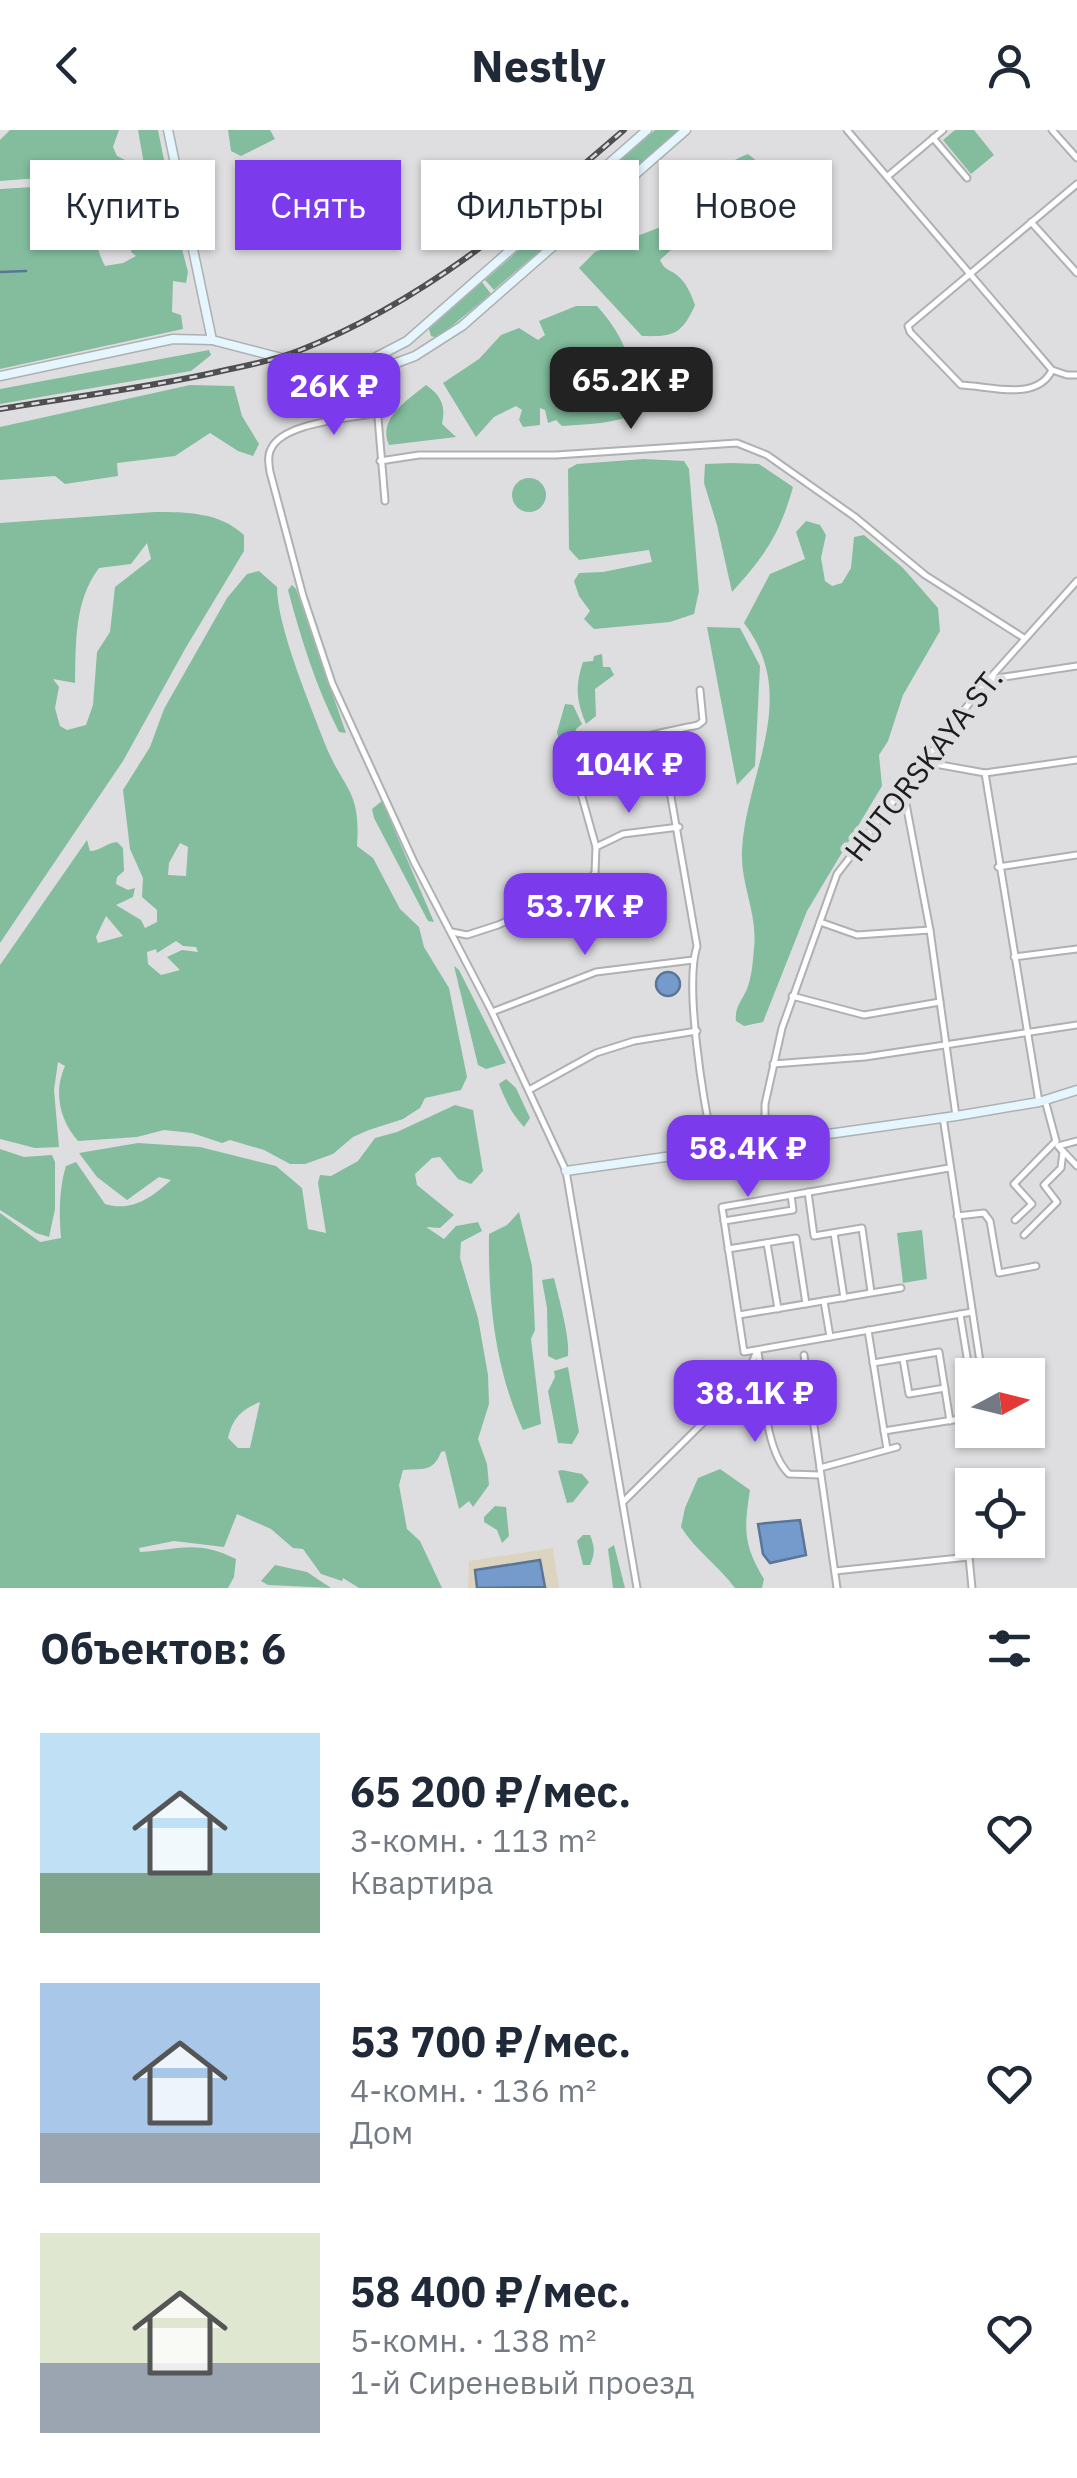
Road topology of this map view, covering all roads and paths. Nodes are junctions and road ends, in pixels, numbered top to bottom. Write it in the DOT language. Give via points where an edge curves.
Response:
graph roads {
  1 [pos="168,130"];
  2 [pos="648,130"];
  3 [pos="686,130"];
  4 [pos="847,130"];
  5 [pos="943,130"];
  6 [pos="1052,130"];
  7 [pos="934,138"];
  8 [pos="1077,158"];
  9 [pos="887,177"];
  10 [pos="968,178"];
  11 [pos="1077,184"];
  12 [pos="1031,222"];
  13 [pos="1077,272"];
  14 [pos="968,274"];
  15 [pos="425,326"];
  16 [pos="212,340"];
  17 [pos="436,344"];
  18 [pos="352,369"];
  19 [pos="374,369"];
  20 [pos="1052,370"];
  21 [pos="1077,375"];
  22 [pos="0,376"];
  23 [pos="376,413"];
  24 [pos="380,461"];
  25 [pos="385,501"];
  26 [pos="1077,580"];
  27 [pos="1024,638"];
  28 [pos="1077,666"];
  29 [pos="989,680"];
  30 [pos="700,690"];
  31 [pos="660,733"];
  32 [pos="1077,760"];
  33 [pos="924,762"];
  34 [pos="985,773"];
  35 [pos="903,787"];
  36 [pos="678,827"];
  37 [pos="596,847"];
  38 [pos="1077,855"];
  39 [pos="998,868"];
  40 [pos="820,922"];
  41 [pos="930,930"];
  42 [pos="449,931"];
  43 [pos="1077,948"];
  44 [pos="1014,957"];
  45 [pos="693,960"];
  46 [pos="791,996"];
  47 [pos="940,1002"];
  48 [pos="492,1012"];
  49 [pos="1077,1025"];
  50 [pos="697,1031"];
  51 [pos="1026,1033"];
  52 [pos="947,1045"];
  53 [pos="773,1064"];
  54 [pos="529,1090"];
  55 [pos="1077,1090"];
  56 [pos="1042,1101"];
  57 [pos="956,1116"];
  58 [pos="943,1117"];
  59 [pos="1077,1141"];
  60 [pos="766,1144"];
  61 [pos="1059,1146"];
  62 [pos="714,1150"];
  63 [pos="1077,1166"];
  64 [pos="949,1168"];
  65 [pos="566,1171"];
  66 [pos="808,1192"];
  67 [pos="792,1195"];
  68 [pos="957,1216"];
  69 [pos="1015,1220"];
  70 [pos="724,1221"];
  71 [pos="834,1233"];
  72 [pos="1024,1235"];
  73 [pos="767,1243"];
  74 [pos="728,1249"];
  75 [pos="1036,1266"];
  76 [pos="901,1288"];
  77 [pos="871,1293"];
  78 [pos="844,1298"];
  79 [pos="824,1301"];
  80 [pos="806,1304"];
  81 [pos="778,1308"];
  82 [pos="972,1312"];
  83 [pos="960,1314"];
  84 [pos="738,1315"];
  85 [pos="868,1330"];
  86 [pos="830,1337"];
  87 [pos="758,1349"];
  88 [pos="804,1355"];
  89 [pos="903,1358"];
  90 [pos="967,1358"];
  91 [pos="979,1358"];
  92 [pos="874,1363"];
  93 [pos="945,1388"];
  94 [pos="767,1410"];
  95 [pos="812,1410"];
  96 [pos="955,1419"];
  97 [pos="950,1420"];
  98 [pos="884,1431"];
  99 [pos="896,1447"];
  100 [pos="886,1449"];
  101 [pos="820,1472"];
  102 [pos="624,1500"];
  103 [pos="961,1558"];
  104 [pos="969,1558"];
  105 [pos="835,1571"];
  106 [pos="637,1588"];
  107 [pos="838,1588"];
  108 [pos="972,1588"];
  1 -- 16 [label="main road"];
  2 -- 15 [label="main road"];
  3 -- 17 [label="main road"];
  4 -- 9 [label="street"];
  5 -- 7 [label="street"];
  6 -- 8 [label="street"];
  7 -- 9 [label="street"];
  7 -- 10 [label="street"];
  9 -- 14 [label="street"];
  11 -- 12 [label="street"];
  12 -- 13 [label="street"];
  12 -- 14 [label="street"];
  14 -- 20 [label="street"];
  14 -- 20 [label="street" via="908,326 931,356 961,386 1033,390"];
  15 -- 17 [label="main road"];
  15 -- 18 [label="main road"];
  16 -- 18 [label="main road"];
  16 -- 22 [label="main road" via="173,339"];
  17 -- 19 [label="main road"];
  18 -- 19 [label="main road"];
  19 -- 23 [label="street"];
  20 -- 21 [label="street"];
  23 -- 24 [label="street"];
  23 -- 42 [label="street" via="320,423 277,440 268,452 270,472 332,683"];
  24 -- 25 [label="street"];
  24 -- 27 [label="street" via="737,442 768,455 925,575"];
  26 -- 27 [label="street, HUTORSKAYA ST."];
  27 -- 29 [label="street, HUTORSKAYA ST."];
  28 -- 29 [label="street"];
  29 -- 33 [label="street, HUTORSKAYA ST."];
  30 -- 31 [label="street" via="701,723"];
  31 -- 36 [label="street"];
  31 -- 37 [label="street" via="607,750 575,772"];
  32 -- 34 [label="street"];
  33 -- 34 [label="street"];
  33 -- 35 [label="street, HUTORSKAYA ST."];
  34 -- 39 [label="street"];
  35 -- 40 [label="street, HUTORSKAYA ST." via="848,857"];
  35 -- 41 [label="street"];
  36 -- 37 [label="street" via="623,834"];
  36 -- 45 [label="street" via="697,946"];
  37 -- 42 [label="street" via="595,873 584,885 498,925 468,935"];
  38 -- 39 [label="street"];
  39 -- 44 [label="street"];
  40 -- 41 [label="street" via="858,935"];
  40 -- 46 [label="street, HUTORSKAYA ST."];
  41 -- 47 [label="street"];
  42 -- 48 [label="street"];
  43 -- 44 [label="street"];
  44 -- 51 [label="street"];
  45 -- 48 [label="street" via="596,972"];
  45 -- 50 [label="street"];
  46 -- 47 [label="street" via="864,1015"];
  46 -- 53 [label="street, HUTORSKAYA ST."];
  47 -- 52 [label="street"];
  48 -- 54 [label="street"];
  49 -- 51 [label="street"];
  50 -- 54 [label="street" via="596,1054"];
  50 -- 62 [label="street"];
  51 -- 52 [label="street"];
  51 -- 56 [label="street"];
  52 -- 53 [label="street"];
  52 -- 57 [label="street"];
  53 -- 60 [label="street, HUTORSKAYA ST."];
  54 -- 65 [label="street"];
  55 -- 56 [label="main road"];
  56 -- 57 [label="main road"];
  56 -- 61 [label="street"];
  57 -- 58 [label="main road"];
  58 -- 60 [label="main road"];
  58 -- 64 [label="street"];
  59 -- 61 [label="street"];
  60 -- 62 [label="main road"];
  61 -- 63 [label="street"];
  61 -- 69 [label="street" via="1014,1184 1032,1204"];
  61 -- 72 [label="street" via="1061,1168 1044,1185 1058,1202"];
  62 -- 65 [label="main road"];
  64 -- 66 [label="street"];
  64 -- 68 [label="street"];
  65 -- 102 [label="street"];
  66 -- 67 [label="street"];
  66 -- 71 [label="street" via="814,1236"];
  67 -- 70 [label="street" via="722,1206"];
  67 -- 70 [label="street" via="794,1210"];
  68 -- 75 [label="street" via="984,1213 1000,1272"];
  68 -- 82 [label="street"];
  70 -- 74 [label="street"];
  71 -- 77 [label="street" via="862,1228"];
  71 -- 78 [label="street"];
  73 -- 74 [label="street"];
  73 -- 80 [label="street" via="796,1238"];
  73 -- 81 [label="street"];
  74 -- 84 [label="street"];
  76 -- 77 [label="street"];
  77 -- 78 [label="street"];
  78 -- 79 [label="street"];
  79 -- 80 [label="street"];
  79 -- 86 [label="street"];
  80 -- 81 [label="street"];
  81 -- 84 [label="street"];
  82 -- 83 [label="street"];
  82 -- 91 [label="street"];
  83 -- 85 [label="street"];
  83 -- 90 [label="street"];
  84 -- 87 [label="street" via="744,1352"];
  85 -- 86 [label="street"];
  85 -- 92 [label="street"];
  86 -- 87 [label="street"];
  87 -- 94 [label="street"];
  87 -- 102 [label="street" via="743,1382"];
  88 -- 95 [label="street"];
  89 -- 92 [label="street"];
  89 -- 93 [label="street" via="939,1352"];
  89 -- 93 [label="street" via="909,1394"];
  92 -- 98 [label="street"];
  93 -- 97 [label="street"];
  94 -- 95 [label="street"];
  94 -- 101 [label="street" via="780,1465 789,1474"];
  95 -- 101 [label="street"];
  96 -- 97 [label="street"];
  97 -- 98 [label="street"];
  98 -- 100 [label="street"];
  99 -- 100 [label="street"];
  100 -- 101 [label="street"];
  101 -- 105 [label="street"];
  102 -- 106 [label="street"];
  103 -- 105 [label="street"];
  104 -- 108 [label="street"];
  105 -- 107 [label="street"];
}
